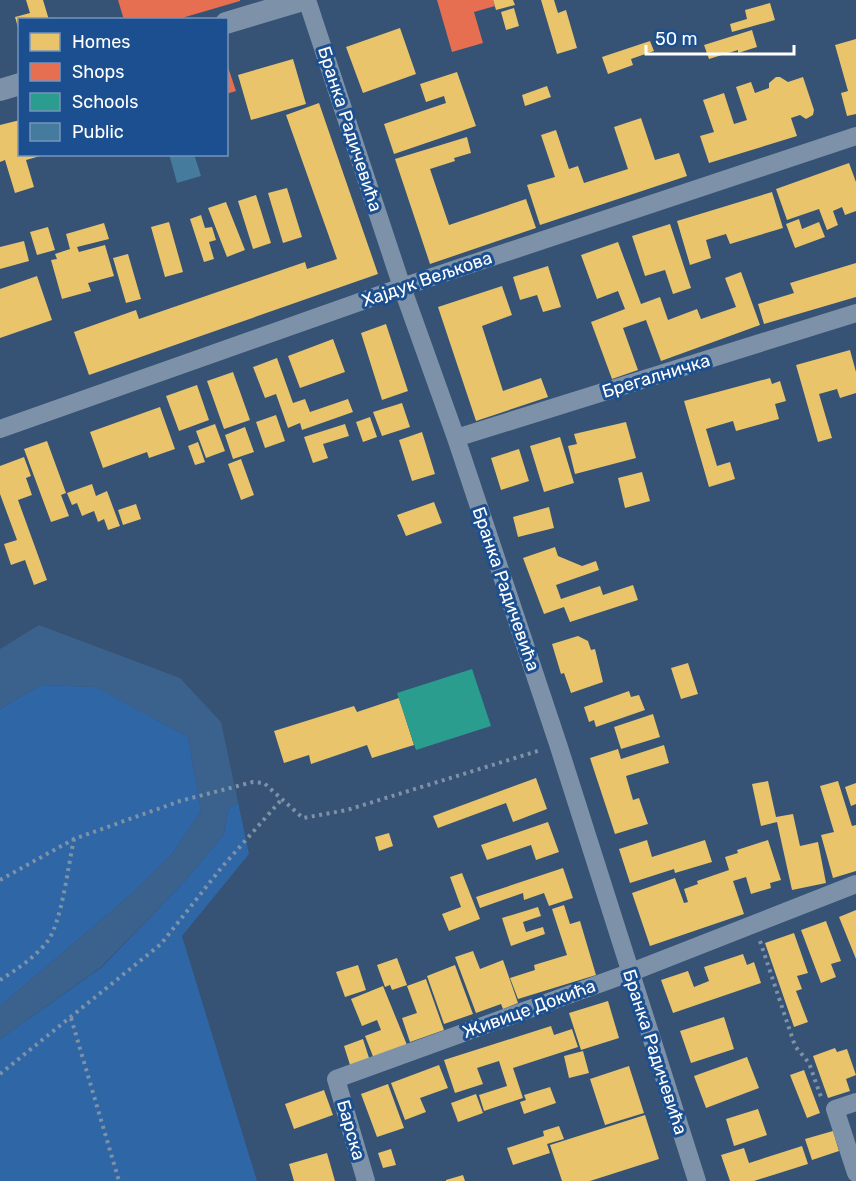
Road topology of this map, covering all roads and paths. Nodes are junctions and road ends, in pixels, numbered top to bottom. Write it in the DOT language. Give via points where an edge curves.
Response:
graph roads {
  1 [pos="305,0"];
  2 [pos="228,22"];
  3 [pos="18,85"];
  4 [pos="0,90"];
  5 [pos="856,136"];
  6 [pos="402,287"];
  7 [pos="856,314"];
  8 [pos="0,429"];
  9 [pos="456,438"];
  10 [pos="558,744"];
  11 [pos="282,799"];
  12 [pos="74,839"];
  13 [pos="0,880"];
  14 [pos="856,884"];
  15 [pos="755,924"];
  16 [pos="629,973"];
  17 [pos="0,980"];
  18 [pos="71,1018"];
  19 [pos="0,1074"];
  20 [pos="336,1079"];
  21 [pos="856,1102"];
  22 [pos="835,1109"];
  23 [pos="856,1173"];
  24 [pos="119,1181"];
  25 [pos="366,1181"];
  26 [pos="696,1181"];
  1 -- 2 [label="street"];
  1 -- 6 [label="street, Бранка Радичевића"];
  3 -- 4 [label="street"];
  5 -- 6 [label="street, Хајдук Вељкова"];
  6 -- 8 [label="street, Хајдук Вељкова"];
  6 -- 9 [label="street, Бранка Радичевића"];
  7 -- 9 [label="street, Брегалничка"];
  9 -- 10 [label="street, Бранка Радичевића"];
  10 -- 11 [label="path" via="346,810 303,818"];
  10 -- 16 [label="street, Бранка Радичевића"];
  11 -- 12 [label="path" via="264,783 253,782 180,801"];
  11 -- 18 [label="path" via="161,944"];
  12 -- 13 [label="path"];
  12 -- 17 [label="path" via="58,919 47,941 20,968"];
  14 -- 15 [label="street, Живице Докића"];
  15 -- 16 [label="street, Живице Докића"];
  15 -- 22 [label="path" via="795,1046 809,1063 823,1102"];
  16 -- 20 [label="street, Живице Докића"];
  16 -- 26 [label="street, Бранка Радичевића"];
  18 -- 19 [label="path"];
  18 -- 24 [label="path"];
  20 -- 25 [label="street, Барска"];
  21 -- 22 [label="street"];
  22 -- 23 [label="street"];
}
